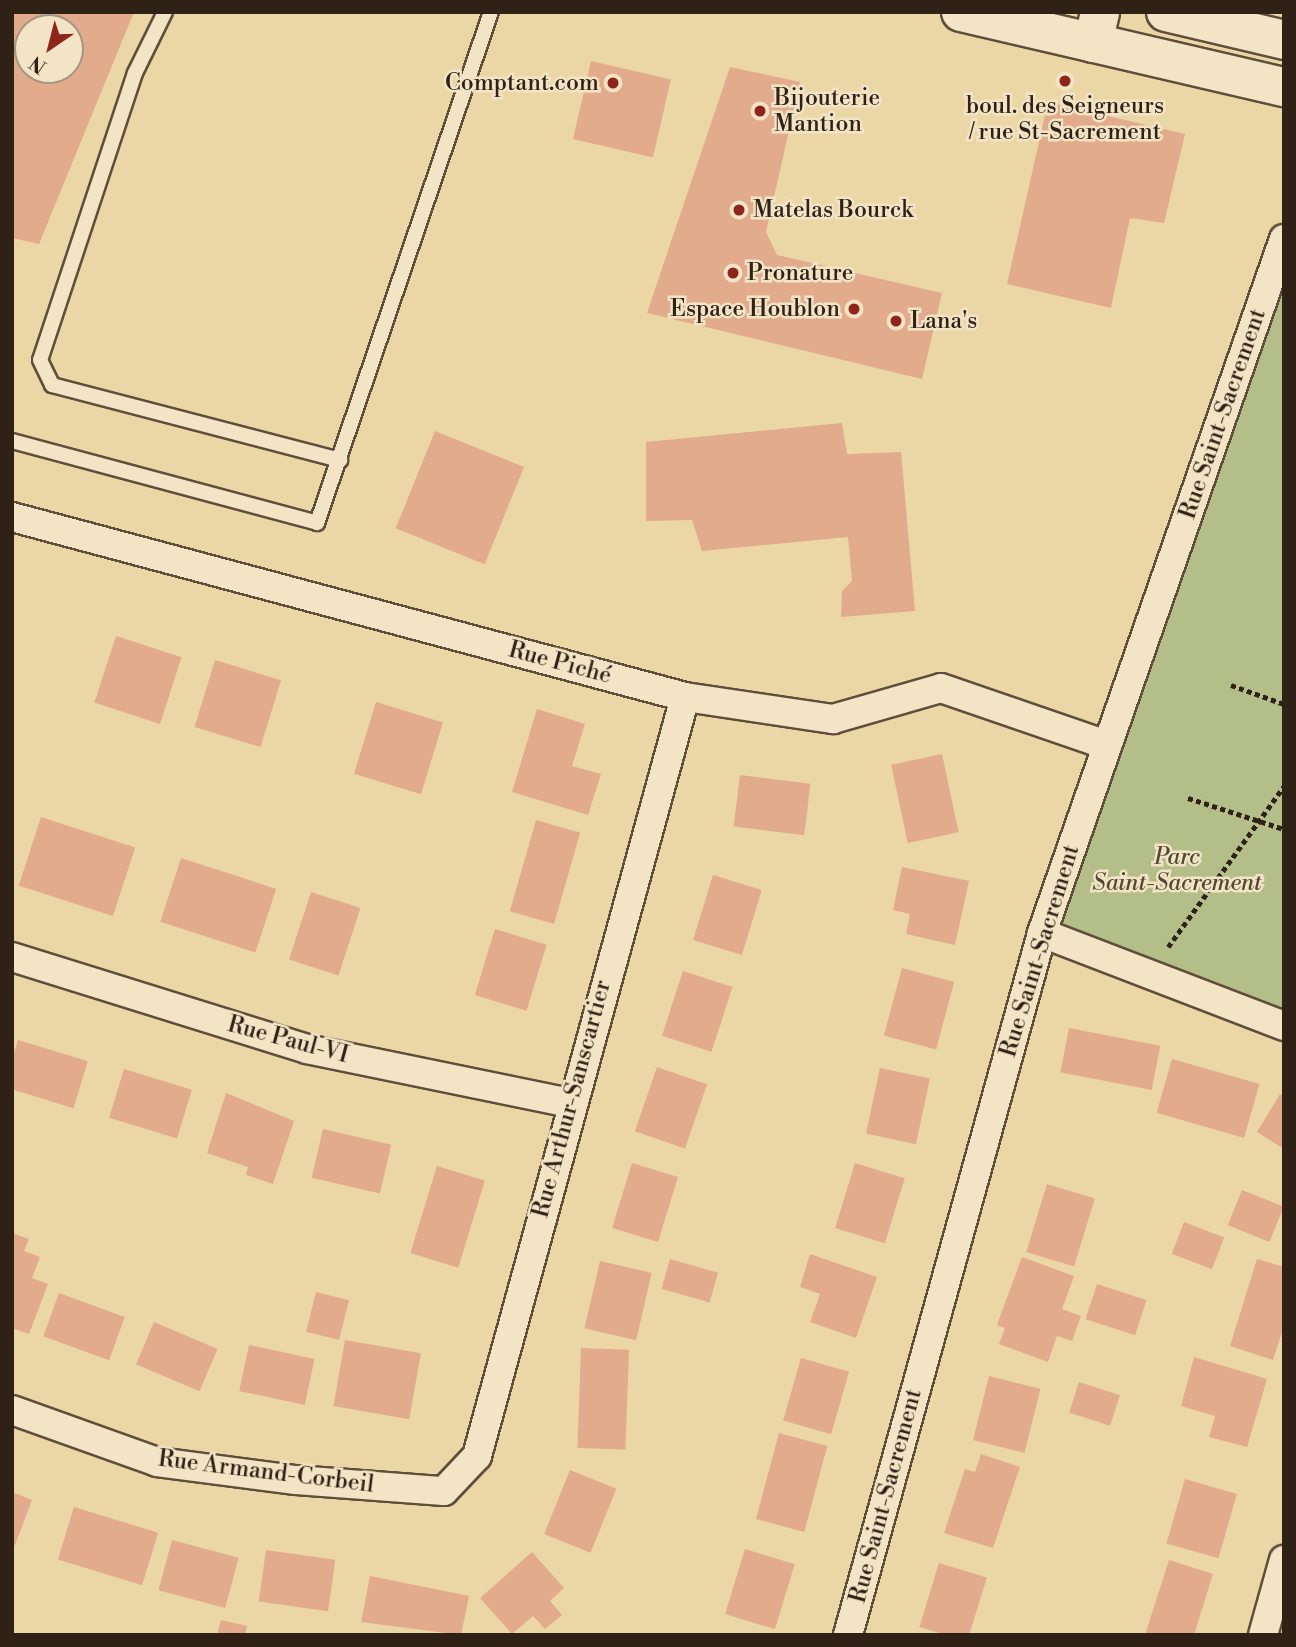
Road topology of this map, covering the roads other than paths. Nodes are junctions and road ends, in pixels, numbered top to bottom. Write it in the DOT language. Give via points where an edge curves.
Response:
graph roads {
  1 [pos="165,12"];
  2 [pos="492,12"];
  3 [pos="1166,12"];
  4 [pos="982,14"];
  5 [pos="1097,28"];
  6 [pos="1284,40"];
  7 [pos="1284,87"];
  8 [pos="1284,239"];
  9 [pos="12,441"];
  10 [pos="340,460"];
  11 [pos="12,517"];
  12 [pos="685,697"];
  13 [pos="1107,745"];
  14 [pos="1042,933"];
  15 [pos="12,957"];
  16 [pos="1284,1026"];
  17 [pos="569,1103"];
  18 [pos="12,1410"];
  19 [pos="444,1491"];
  20 [pos="1284,1560"];
  21 [pos="848,1635"];
  22 [pos="1263,1635"];
  1 -- 10 [label="lane" via="135,72 40,360 52,384"];
  2 -- 10 [label="lane"];
  3 -- 6 [label="main road"];
  4 -- 5 [label="main road"];
  5 -- 7 [label="main road"];
  8 -- 13 [label="street, Rue Saint-Sacrement"];
  9 -- 10 [label="lane" via="317,523"];
  11 -- 12 [label="street, Rue Piché"];
  12 -- 13 [label="street, Rue Piché" via="833,719 941,688"];
  12 -- 17 [label="street, Rue Arthur-Sanscartier"];
  13 -- 14 [label="street, Rue Saint-Sacrement"];
  14 -- 16 [label="street"];
  14 -- 21 [label="street, Rue Saint-Sacrement"];
  15 -- 17 [label="street, Rue Paul-VI" via="307,1049"];
  17 -- 19 [label="street, Rue Arthur-Sanscartier" via="477,1456"];
  18 -- 19 [label="street, Rue Armand-Corbeil" via="157,1462"];
  20 -- 22 [label="street"];
}
